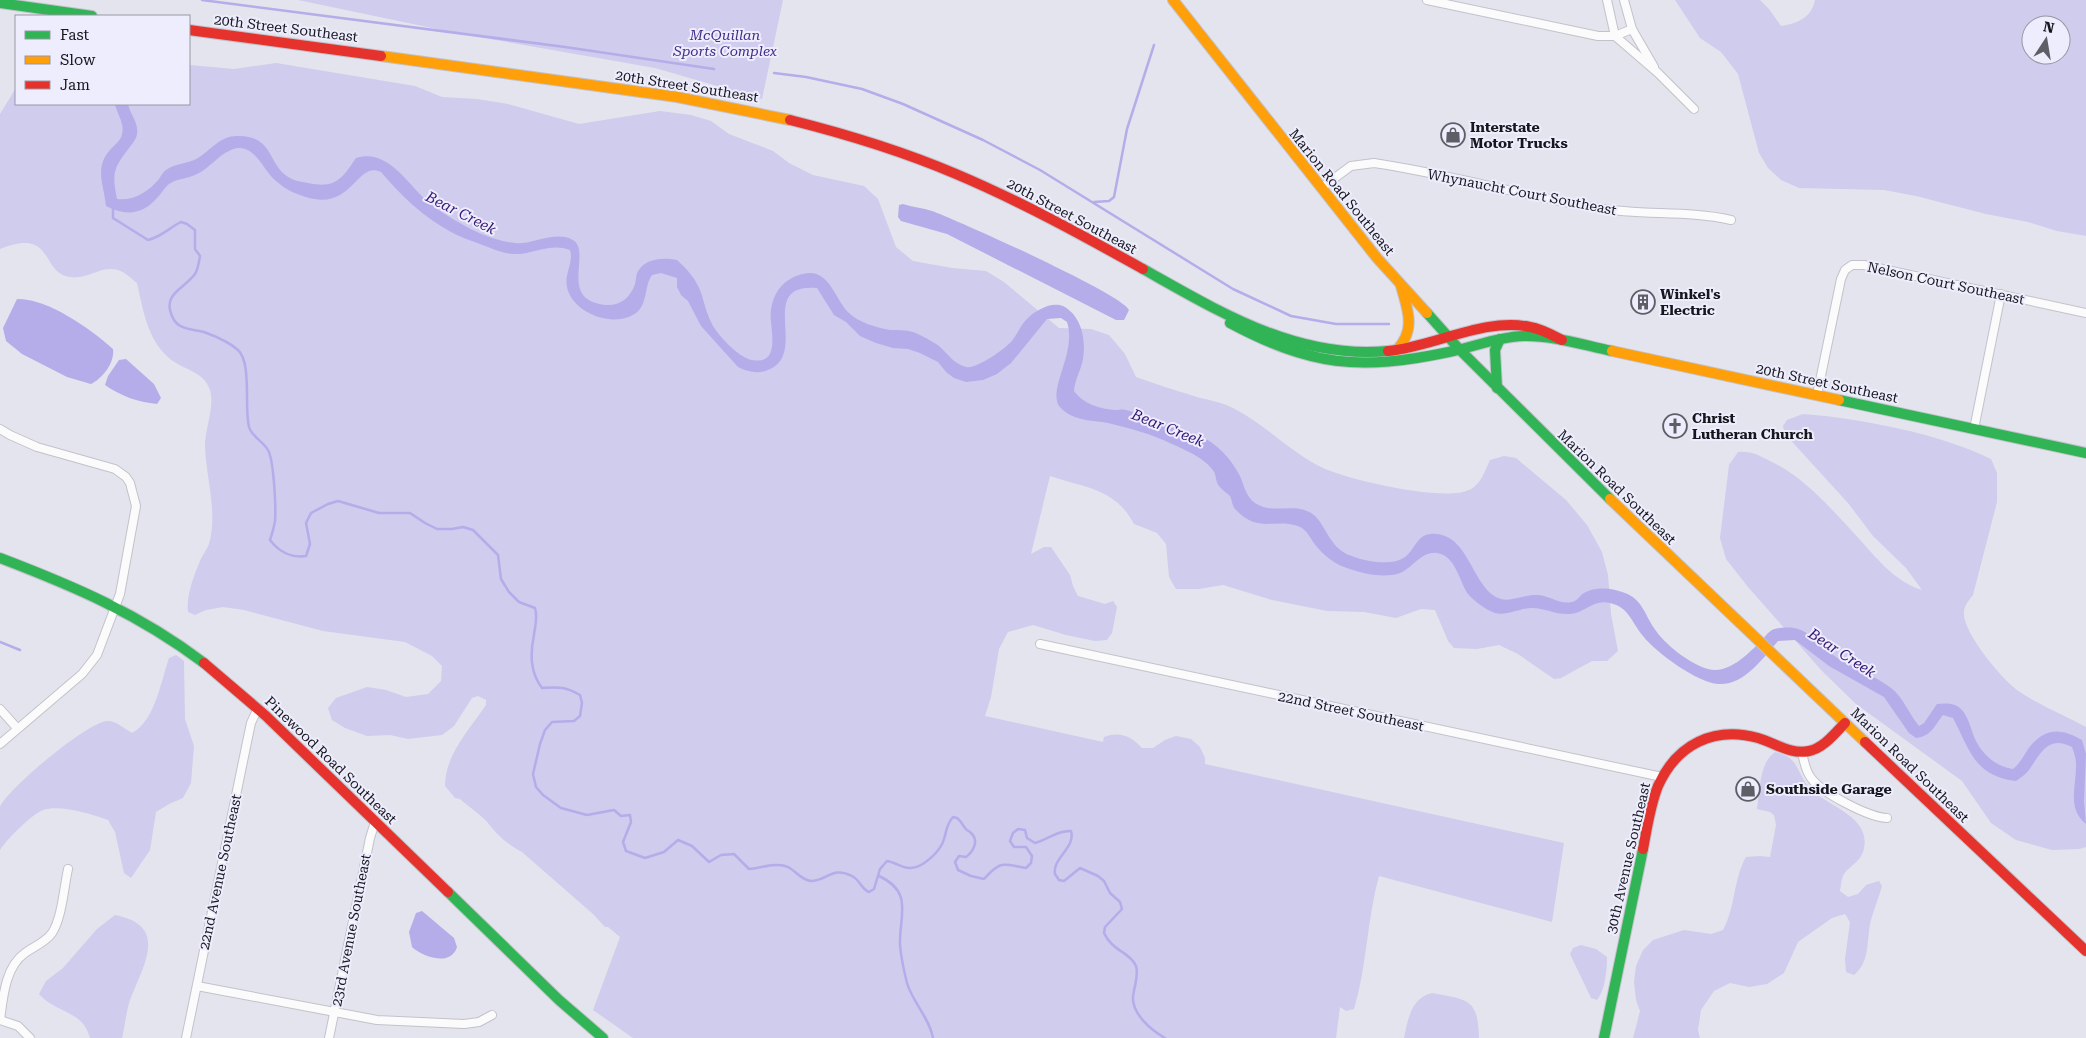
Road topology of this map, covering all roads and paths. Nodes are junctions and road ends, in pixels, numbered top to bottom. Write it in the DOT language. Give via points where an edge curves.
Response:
graph roads {
  1 [pos="1173,0"];
  2 [pos="1427,0"];
  3 [pos="1607,0"];
  4 [pos="1624,0"];
  5 [pos="0,3"];
  6 [pos="85,15"];
  7 [pos="1632,29"];
  8 [pos="190,30"];
  9 [pos="1615,36"];
  10 [pos="1658,73"];
  11 [pos="1694,109"];
  12 [pos="1321,188"];
  13 [pos="1731,220"];
  14 [pos="1150,274"];
  15 [pos="1400,285"];
  16 [pos="2001,294"];
  17 [pos="2086,313"];
  18 [pos="1449,338"];
  19 [pos="1500,339"];
  20 [pos="1562,340"];
  21 [pos="1397,350"];
  22 [pos="1460,350"];
  23 [pos="1498,388"];
  24 [pos="1817,395"];
  25 [pos="0,429"];
  26 [pos="1974,429"];
  27 [pos="2086,453"];
  28 [pos="0,558"];
  29 [pos="116,607"];
  30 [pos="1040,644"];
  31 [pos="258,708"];
  32 [pos="0,709"];
  33 [pos="1845,723"];
  34 [pos="17,728"];
  35 [pos="0,744"];
  36 [pos="1802,752"];
  37 [pos="1662,777"];
  38 [pos="1887,818"];
  39 [pos="375,822"];
  40 [pos="68,869"];
  41 [pos="2086,951"];
  42 [pos="197,986"];
  43 [pos="335,1012"];
  44 [pos="492,1015"];
  45 [pos="0,1020"];
  46 [pos="30,1038"];
  47 [pos="186,1038"];
  48 [pos="329,1038"];
  49 [pos="604,1038"];
  50 [pos="1604,1038"];
  1 -- 12 [label="street, Marion Road Southeast"];
  2 -- 9 [label="street" via="1576,33"];
  3 -- 9 [label="street"];
  4 -- 7 [label="street"];
  5 -- 6 [label="street"];
  7 -- 9 [label="street"];
  7 -- 10 [label="street"];
  8 -- 14 [label="street, 20th Street Southeast" via="686,98 819,126 905,153 965,177 1045,216"];
  9 -- 10 [label="street"];
  10 -- 11 [label="street"];
  12 -- 13 [label="street, Whynaucht Court Southeast" via="1351,166 1374,163 1601,209 1684,213"];
  12 -- 15 [label="street, Marion Road Southeast"];
  14 -- 21 [label="street, 20th Street Southeast" via="1256,329 1282,339 1349,352"];
  14 -- 22 [label="street, 20th Street Southeast" via="1246,332 1300,356 1370,365"];
  15 -- 18 [label="street, Marion Road Southeast"];
  15 -- 21 [label="street" via="1408,314 1409,334"];
  16 -- 17 [label="street, Nelson Court Southeast"];
  16 -- 24 [label="street, Nelson Court Southeast" via="1852,265 1841,279"];
  16 -- 26 [label="street"];
  18 -- 20 [label="street, 20th Street Southeast" via="1515,325 1534,327"];
  18 -- 21 [label="street, 20th Street Southeast"];
  18 -- 22 [label="street, Marion Road Southeast"];
  19 -- 20 [label="street, 20th Street Southeast" via="1528,336"];
  19 -- 22 [label="street, 20th Street Southeast"];
  19 -- 23 [label="street" via="1495,350"];
  20 -- 24 [label="street, 20th Street Southeast"];
  22 -- 23 [label="street, Marion Road Southeast"];
  23 -- 33 [label="street, Marion Road Southeast" via="1625,515"];
  24 -- 26 [label="street, 20th Street Southeast"];
  25 -- 29 [label="street" via="37,447 115,469 130,483 136,506 125,575"];
  26 -- 27 [label="street, 20th Street Southeast"];
  28 -- 29 [label="street, Pinewood Road Southeast"];
  29 -- 31 [label="street, Pinewood Road Southeast" via="192,652"];
  29 -- 34 [label="street" via="100,648 88,668"];
  30 -- 37 [label="street, 22nd Street Southeast"];
  31 -- 39 [label="street, Pinewood Road Southeast"];
  31 -- 42 [label="street, 22nd Avenue Southeast" via="251,723"];
  32 -- 34 [label="street"];
  33 -- 36 [label="street" via="1823,745"];
  33 -- 41 [label="street, Marion Road Southeast"];
  34 -- 35 [label="street"];
  36 -- 37 [label="street, 30th Avenue Southeast" via="1784,749 1748,735 1721,735 1686,748"];
  36 -- 38 [label="street" via="1808,774 1818,785 1862,812"];
  37 -- 50 [label="street, 30th Avenue Southeast" via="1648,820"];
  39 -- 43 [label="street, 23rd Avenue Southeast"];
  39 -- 49 [label="street, Pinewood Road Southeast" via="559,1000"];
  40 -- 45 [label="street" via="54,929 14,963"];
  42 -- 43 [label="street"];
  42 -- 47 [label="street, 22nd Avenue Southeast"];
  43 -- 44 [label="street" via="377,1020 464,1024 479,1022"];
  43 -- 48 [label="street, 23rd Avenue Southeast"];
  45 -- 46 [label="street" via="18,1026"];
}
